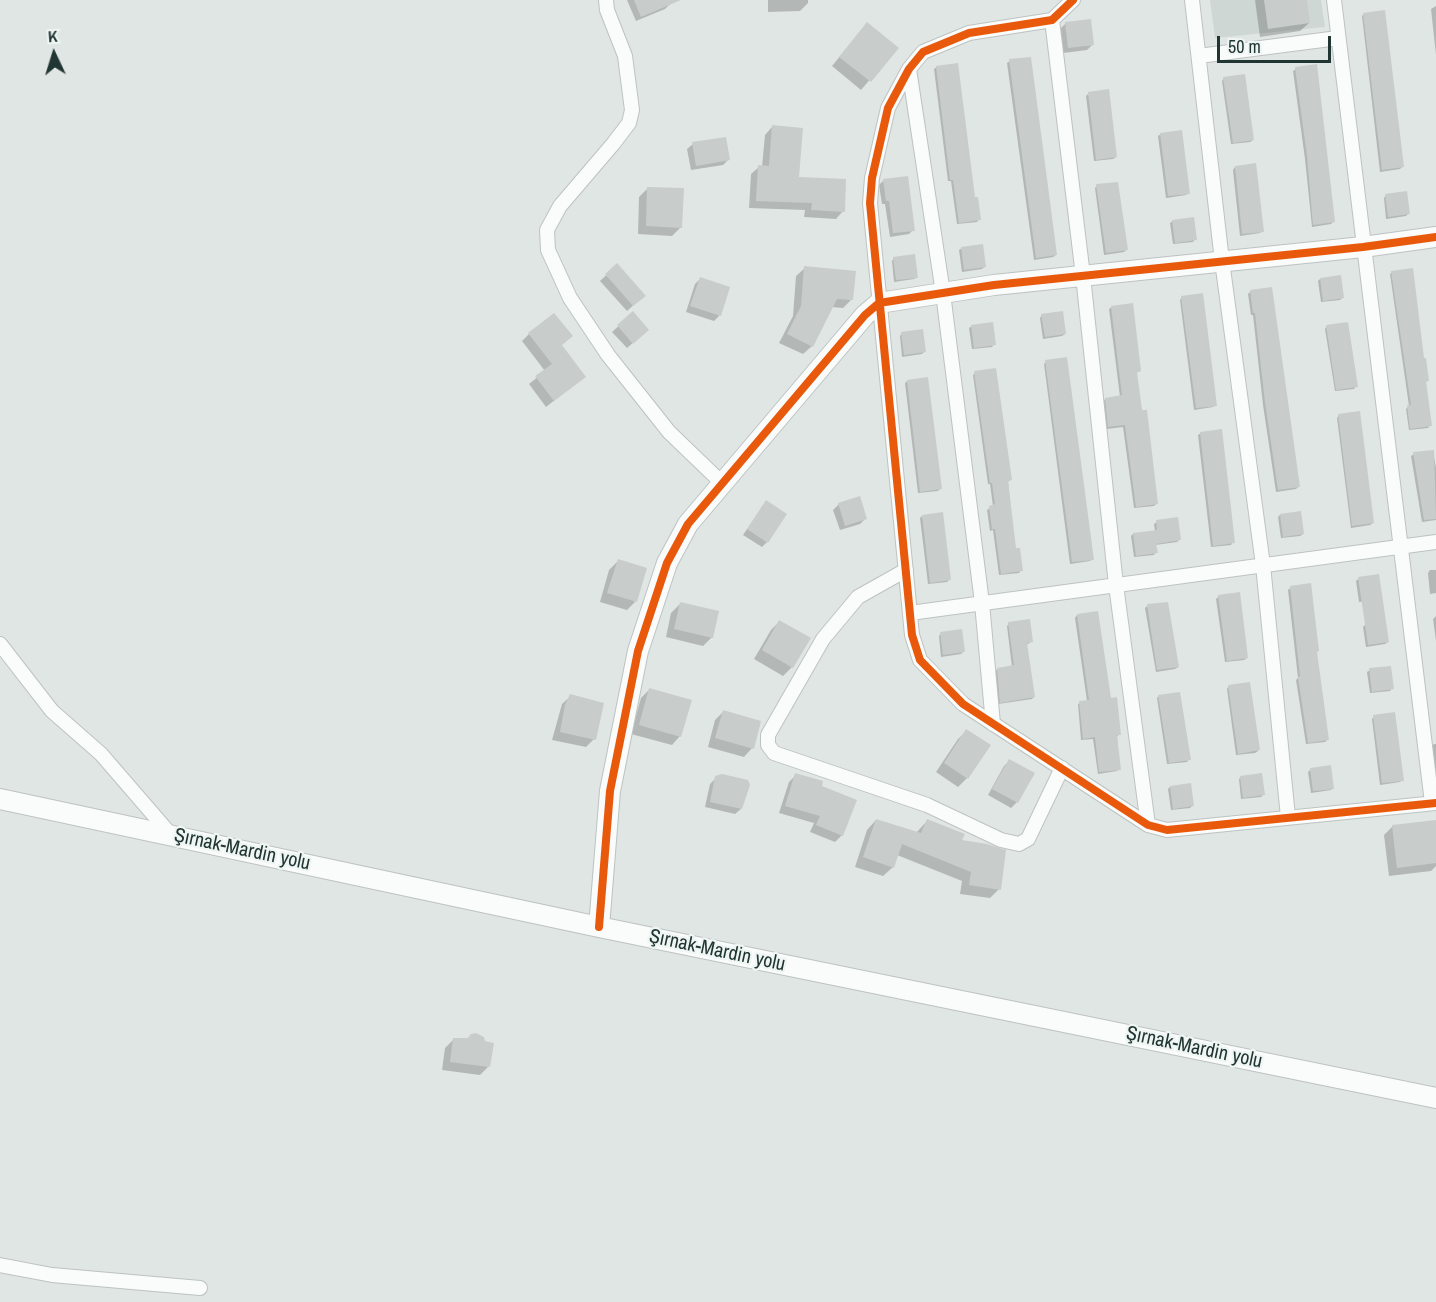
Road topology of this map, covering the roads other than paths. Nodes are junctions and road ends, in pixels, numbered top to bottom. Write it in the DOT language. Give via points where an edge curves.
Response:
graph roads {
  1 [pos="606,0"];
  2 [pos="1073,0"];
  3 [pos="1192,0"];
  4 [pos="1334,0"];
  5 [pos="1052,20"];
  6 [pos="1338,38"];
  7 [pos="1199,56"];
  8 [pos="909,69"];
  9 [pos="1436,237"];
  10 [pos="1363,247"];
  11 [pos="1222,261"];
  12 [pos="1083,276"];
  13 [pos="943,293"];
  14 [pos="879,303"];
  15 [pos="723,484"];
  16 [pos="1436,542"];
  17 [pos="1401,547"];
  18 [pos="1263,565"];
  19 [pos="906,570"];
  20 [pos="1116,585"];
  21 [pos="982,603"];
  22 [pos="910,612"];
  23 [pos="0,644"];
  24 [pos="993,724"];
  25 [pos="1062,768"];
  26 [pos="0,799"];
  27 [pos="1434,803"];
  28 [pos="1288,817"];
  29 [pos="1148,825"];
  30 [pos="171,835"];
  31 [pos="599,927"];
  32 [pos="1436,1098"];
  33 [pos="0,1265"];
  34 [pos="200,1288"];
  1 -- 15 [label="street" via="625,56 632,110 629,123 560,206 546,230 548,250 570,298 608,355 669,432"];
  2 -- 5 [label="street"];
  3 -- 7 [label="street"];
  4 -- 6 [label="street"];
  5 -- 8 [label="street" via="969,33 923,52"];
  5 -- 12 [label="street"];
  6 -- 7 [label="street"];
  6 -- 10 [label="street"];
  7 -- 11 [label="street"];
  8 -- 13 [label="street"];
  8 -- 14 [label="street" via="888,108 872,178 870,203"];
  9 -- 10 [label="main road"];
  10 -- 11 [label="main road"];
  10 -- 17 [label="street"];
  11 -- 12 [label="main road"];
  11 -- 18 [label="street"];
  12 -- 13 [label="main road"];
  12 -- 20 [label="street"];
  13 -- 14 [label="main road"];
  13 -- 21 [label="street"];
  14 -- 15 [label="main road"];
  14 -- 19 [label="street"];
  15 -- 31 [label="main road" via="688,524 666,563 638,651 610,791"];
  16 -- 17 [label="street"];
  17 -- 18 [label="street"];
  17 -- 27 [label="street"];
  18 -- 20 [label="street"];
  18 -- 28 [label="street"];
  19 -- 22 [label="street"];
  19 -- 25 [label="street" via="858,597 823,639 768,735 768,745 774,753 927,805 1001,840 1018,844 1028,839"];
  20 -- 21 [label="street"];
  20 -- 29 [label="street"];
  21 -- 22 [label="street"];
  21 -- 24 [label="street"];
  22 -- 24 [label="street" via="920,660 963,704"];
  23 -- 30 [label="street" via="52,711 101,754"];
  24 -- 25 [label="street"];
  25 -- 29 [label="street"];
  26 -- 30 [label="main road, Şırnak-Mardin yolu"];
  27 -- 28 [label="street"];
  28 -- 29 [label="street" via="1167,830"];
  30 -- 31 [label="main road, Şırnak-Mardin yolu"];
  31 -- 32 [label="main road, Şırnak-Mardin yolu"];
  33 -- 34 [label="street" via="52,1275"];
}
